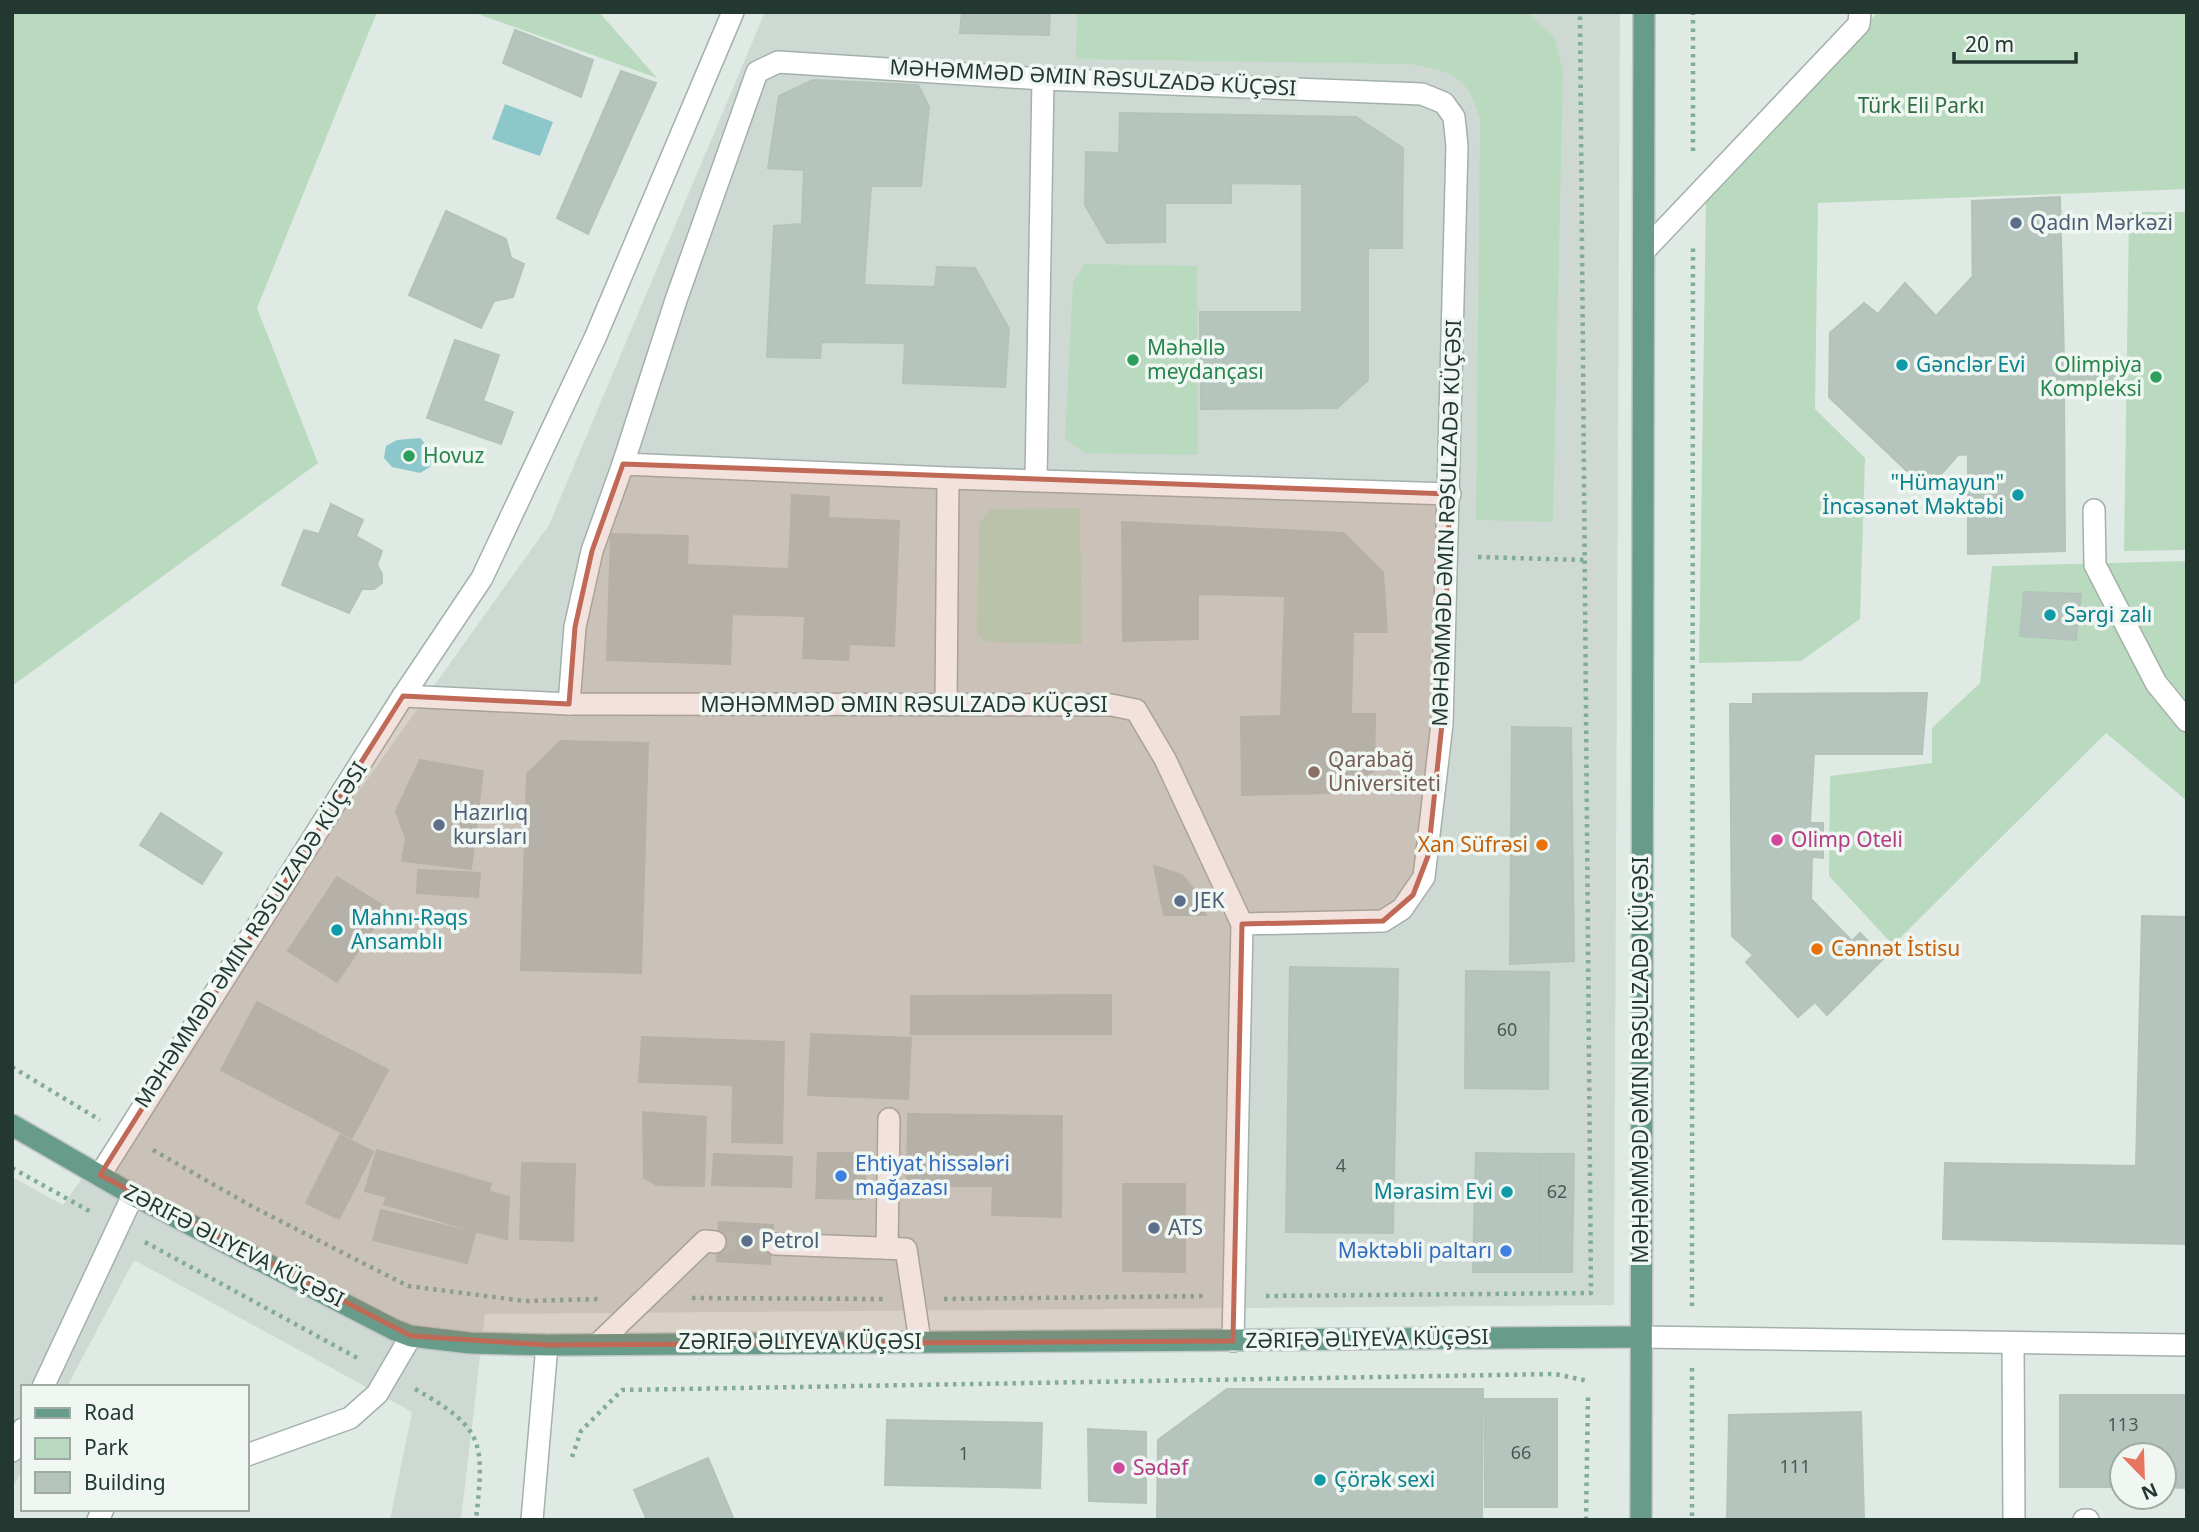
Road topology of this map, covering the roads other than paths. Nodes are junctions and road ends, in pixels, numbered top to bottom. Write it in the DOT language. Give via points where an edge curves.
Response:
graph roads {
  1 [pos="733,12"];
  2 [pos="1644,12"];
  3 [pos="1860,12"];
  4 [pos="1043,79"];
  5 [pos="1644,251"];
  6 [pos="623,464"];
  7 [pos="948,478"];
  8 [pos="1036,479"];
  9 [pos="1450,494"];
  10 [pos="2094,510"];
  11 [pos="403,696"];
  12 [pos="569,704"];
  13 [pos="946,705"];
  14 [pos="2187,721"];
  15 [pos="1242,924"];
  16 [pos="888,1119"];
  17 [pos="12,1125"];
  18 [pos="100,1175"];
  19 [pos="133,1195"];
  20 [pos="715,1242"];
  21 [pos="776,1244"];
  22 [pos="887,1248"];
  23 [pos="411,1336"];
  24 [pos="1640,1337"];
  25 [pos="920,1341"];
  26 [pos="1233,1341"];
  27 [pos="599,1343"];
  28 [pos="2013,1343"];
  29 [pos="547,1345"];
  30 [pos="2187,1345"];
  31 [pos="44,1385"];
  32 [pos="21,1433"];
  33 [pos="12,1451"];
  34 [pos="248,1455"];
  35 [pos="533,1510"];
  36 [pos="545,1520"];
  37 [pos="1641,1520"];
  38 [pos="2014,1520"];
  1 -- 11 [label="street, MƏHƏMMƏD ƏMIN RƏSULZADƏ KÜÇƏSI" via="595,338 482,578"];
  2 -- 5 [label="main road, MƏHƏMMƏD ƏMIN RƏSULZADƏ KÜÇƏSI"];
  3 -- 5 [label="street" via="1859,24"];
  4 -- 6 [label="street, MƏHƏMMƏD ƏMIN RƏSULZADƏ KÜÇƏSI" via="778,62 757,72"];
  4 -- 8 [label="street"];
  4 -- 9 [label="street, MƏHƏMMƏD ƏMIN RƏSULZADƏ KÜÇƏSI" via="1362,90 1422,94 1444,103 1454,117 1457,146"];
  5 -- 24 [label="main road, MƏHƏMMƏD ƏMIN RƏSULZADƏ KÜÇƏSI"];
  6 -- 7 [label="street"];
  6 -- 12 [label="street, MƏHƏMMƏD ƏMIN RƏSULZADƏ KÜÇƏSI" via="592,551 575,627"];
  7 -- 8 [label="street"];
  7 -- 13 [label="street"];
  8 -- 9 [label="street"];
  9 -- 15 [label="street, MƏHƏMMƏD ƏMIN RƏSULZADƏ KÜÇƏSI" via="1442,724 1424,877 1402,909 1384,921"];
  10 -- 14 [label="street" via="2095,565 2156,682"];
  11 -- 12 [label="street, MƏHƏMMƏD ƏMIN RƏSULZADƏ KÜÇƏSI"];
  11 -- 18 [label="street, MƏHƏMMƏD ƏMIN RƏSULZADƏ KÜÇƏSI"];
  12 -- 13 [label="street, MƏHƏMMƏD ƏMIN RƏSULZADƏ KÜÇƏSI"];
  13 -- 15 [label="street, MƏHƏMMƏD ƏMIN RƏSULZADƏ KÜÇƏSI" via="1111,705 1136,710 1165,759"];
  15 -- 26 [label="street"];
  16 -- 22 [label="street"];
  17 -- 18 [label="main road, ZƏRIFƏ ƏLIYEVA KÜÇƏSI"];
  18 -- 19 [label="main road, ZƏRIFƏ ƏLIYEVA KÜÇƏSI"];
  19 -- 23 [label="main road, ZƏRIFƏ ƏLIYEVA KÜÇƏSI"];
  19 -- 31 [label="street"];
  20 -- 27 [label="street" via="705,1241"];
  21 -- 22 [label="street"];
  22 -- 25 [label="street" via="906,1249"];
  23 -- 29 [label="main road, ZƏRIFƏ ƏLIYEVA KÜÇƏSI"];
  23 -- 34 [label="street" via="377,1394 350,1418"];
  24 -- 26 [label="main road, ZƏRIFƏ ƏLIYEVA KÜÇƏSI"];
  24 -- 28 [label="street"];
  24 -- 37 [label="main road, MƏHƏMMƏD ƏMIN RƏSULZADƏ KÜÇƏSI"];
  25 -- 26 [label="main road, ZƏRIFƏ ƏLIYEVA KÜÇƏSI"];
  25 -- 27 [label="main road, ZƏRIFƏ ƏLIYEVA KÜÇƏSI"];
  27 -- 29 [label="main road, ZƏRIFƏ ƏLIYEVA KÜÇƏSI"];
  28 -- 30 [label="street"];
  28 -- 38 [label="street"];
  29 -- 35 [label="street"];
  32 -- 33 [label="street"];
  35 -- 36 [label="street"];
}
